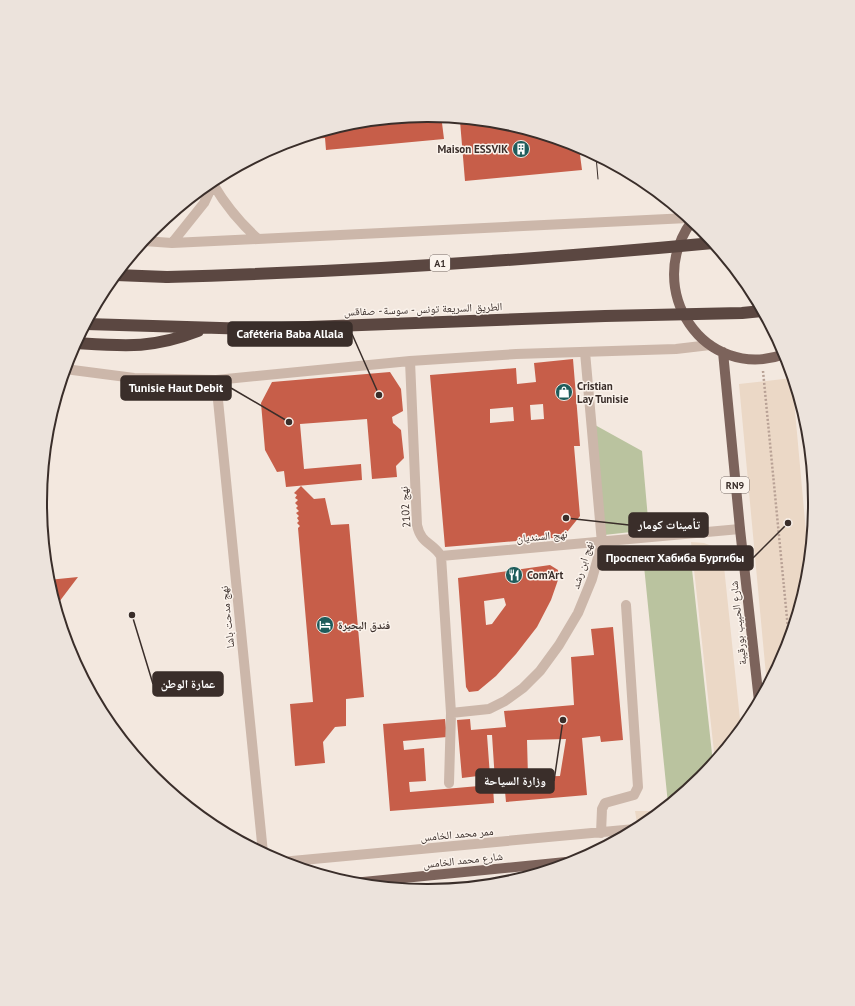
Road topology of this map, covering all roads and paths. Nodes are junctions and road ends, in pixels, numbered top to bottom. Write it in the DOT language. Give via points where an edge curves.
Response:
graph roads {
  1 [pos="216,187"];
  2 [pos="208,193"];
  3 [pos="680,218"];
  4 [pos="689,226"];
  5 [pos="258,239"];
  6 [pos="151,241"];
  7 [pos="172,242"];
  8 [pos="706,244"];
  9 [pos="123,275"];
  10 [pos="756,312"];
  11 [pos="92,324"];
  12 [pos="204,328"];
  13 [pos="82,343"];
  14 [pos="710,345"];
  15 [pos="585,352"];
  16 [pos="723,352"];
  17 [pos="778,355"];
  18 [pos="762,359"];
  19 [pos="410,361"];
  20 [pos="71,370"];
  21 [pos="216,380"];
  22 [pos="740,529"];
  23 [pos="602,543"];
  24 [pos="441,556"];
  25 [pos="626,605"];
  26 [pos="788,626"];
  27 [pos="758,691"];
  28 [pos="451,713"];
  29 [pos="449,783"];
  30 [pos="622,831"];
  31 [pos="602,833"];
  32 [pos="262,846"];
  33 [pos="298,860"];
  34 [pos="548,864"];
  35 [pos="380,880"];
  1 -- 5 [label="street" via="233,215"];
  2 -- 7 [label="street" via="197,214"];
  3 -- 5 [label="street"];
  4 -- 14 [label="main road" via="679,242 675,256 674,285 682,312 699,336"];
  5 -- 7 [label="street"];
  6 -- 7 [label="street"];
  8 -- 9 [label="highway, A1, bridge" via="587,255 243,275"];
  10 -- 12 [label="highway, الطريق السريعة تونس - سوسة - صفاقس, bridge" via="253,329"];
  11 -- 12 [label="highway, الطريق السريعة تونس - سوسة - صفاقس"];
  12 -- 13 [label="highway" via="174,340 147,345"];
  14 -- 15 [label="street" via="676,349"];
  14 -- 16 [label="main road"];
  15 -- 19 [label="street"];
  15 -- 23 [label="street, نهج ابن رشد"];
  16 -- 18 [label="main road"];
  16 -- 22 [label="main road, شارع الحبيب بورقيبة / RN9"];
  17 -- 18 [label="main road"];
  18 -- 26 [label="path"];
  19 -- 21 [label="street"];
  19 -- 24 [label="street, نهج 2102" via="417,525 422,540"];
  20 -- 21 [label="street" via="134,378"];
  21 -- 32 [label="street, نهج مدحت باشا"];
  22 -- 23 [label="street, نهج السنديان"];
  22 -- 27 [label="main road, شارع الحبيب بورقيبة / RN9"];
  23 -- 24 [label="street, نهج السنديان"];
  23 -- 28 [label="street, نهج ابن رشد" via="592,579 578,613 540,671 523,688 489,709"];
  24 -- 28 [label="street"];
  25 -- 31 [label="street" via="638,787 634,795 605,803 602,809"];
  28 -- 29 [label="street"];
  30 -- 31 [label="street, ممر محمد الخامس"];
  31 -- 33 [label="street, ممر محمد الخامس"];
  34 -- 35 [label="main road, شارع محمد الخامس"];
}
